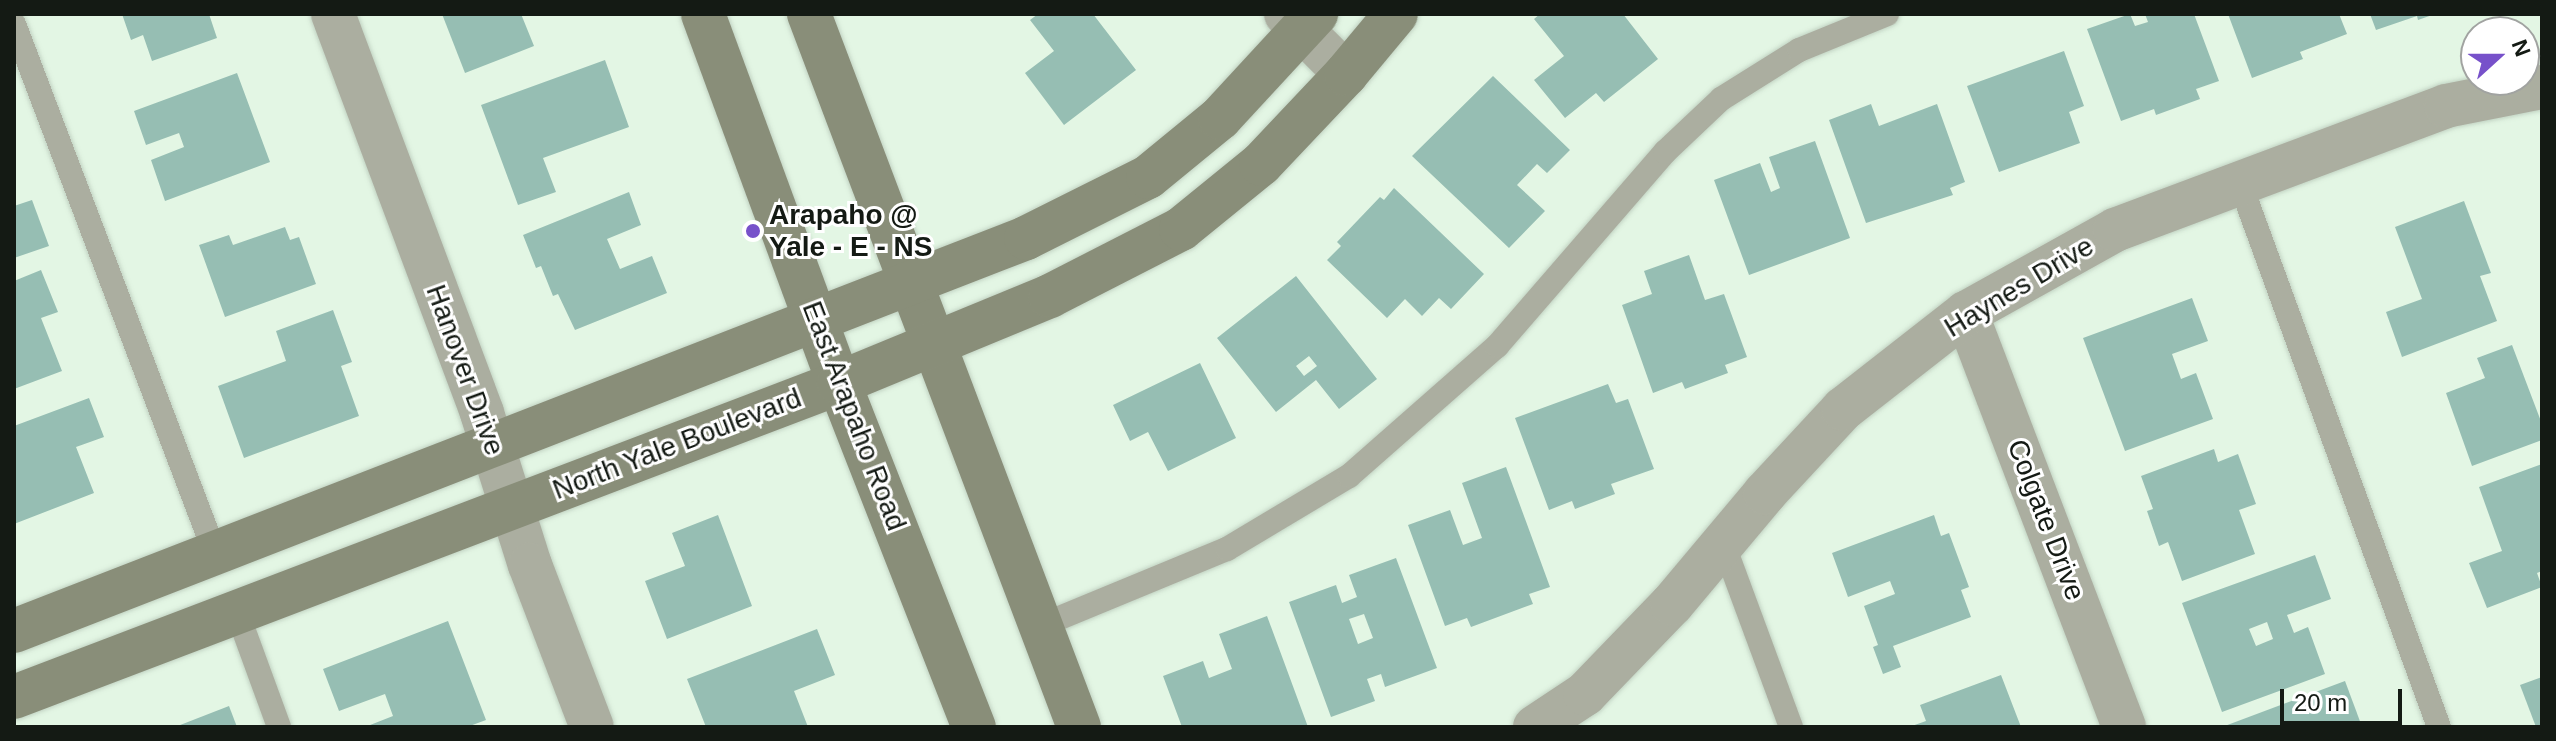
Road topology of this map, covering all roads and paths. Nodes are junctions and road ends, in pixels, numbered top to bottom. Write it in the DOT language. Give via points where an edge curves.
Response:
graph roads {
  1 [pos="333,14"];
  2 [pos="703,14"];
  3 [pos="809,14"];
  4 [pos="1396,14"];
  5 [pos="1887,14"];
  6 [pos="1302,19"];
  7 [pos="14,24"];
  8 [pos="1346,74"];
  9 [pos="2542,87"];
  10 [pos="2240,183"];
  11 [pos="910,283"];
  12 [pos="1966,313"];
  13 [pos="818,319"];
  14 [pos="933,344"];
  15 [pos="839,383"];
  16 [pos="494,445"];
  17 [pos="514,506"];
  18 [pos="1723,543"];
  19 [pos="215,553"];
  20 [pos="237,612"];
  21 [pos="1040,626"];
  22 [pos="14,631"];
  23 [pos="14,697"];
  24 [pos="279,727"];
  25 [pos="592,727"];
  26 [pos="974,727"];
  27 [pos="1079,727"];
  28 [pos="1535,727"];
  29 [pos="1791,727"];
  30 [pos="2124,727"];
  31 [pos="2439,727"];
  1 -- 16 [label="street, Hanover Drive"];
  2 -- 13 [label="street, East Arapaho Road"];
  3 -- 11 [label="street"];
  4 -- 8 [label="street, North Yale Boulevard"];
  5 -- 21 [label="lane" via="1799,50 1721,99 1665,152 1497,346 1349,476 1227,549"];
  6 -- 8 [label="street"];
  6 -- 11 [label="street" via="1220,118 1148,177 1026,238"];
  7 -- 19 [label="lane"];
  8 -- 14 [label="street, North Yale Boulevard" via="1261,164 1181,229 1050,296"];
  9 -- 10 [label="street, Haynes Drive" via="2446,106"];
  10 -- 12 [label="street, Haynes Drive" via="2115,230"];
  10 -- 31 [label="lane"];
  11 -- 13 [label="street"];
  11 -- 14 [label="street"];
  12 -- 18 [label="street, Haynes Drive" via="1843,409"];
  12 -- 30 [label="street, Colgate Drive"];
  13 -- 15 [label="street, East Arapaho Road"];
  13 -- 16 [label="street"];
  14 -- 15 [label="street, North Yale Boulevard"];
  14 -- 21 [label="street"];
  15 -- 17 [label="street, North Yale Boulevard"];
  15 -- 26 [label="street, East Arapaho Road"];
  16 -- 17 [label="street, Hanover Drive"];
  16 -- 19 [label="street"];
  17 -- 20 [label="street, North Yale Boulevard"];
  17 -- 25 [label="street, Hanover Drive" via="530,565"];
  18 -- 28 [label="street, Haynes Drive" via="1585,694"];
  18 -- 29 [label="lane"];
  19 -- 22 [label="street"];
  20 -- 23 [label="street, North Yale Boulevard"];
  20 -- 24 [label="lane"];
  21 -- 27 [label="street"];
}
